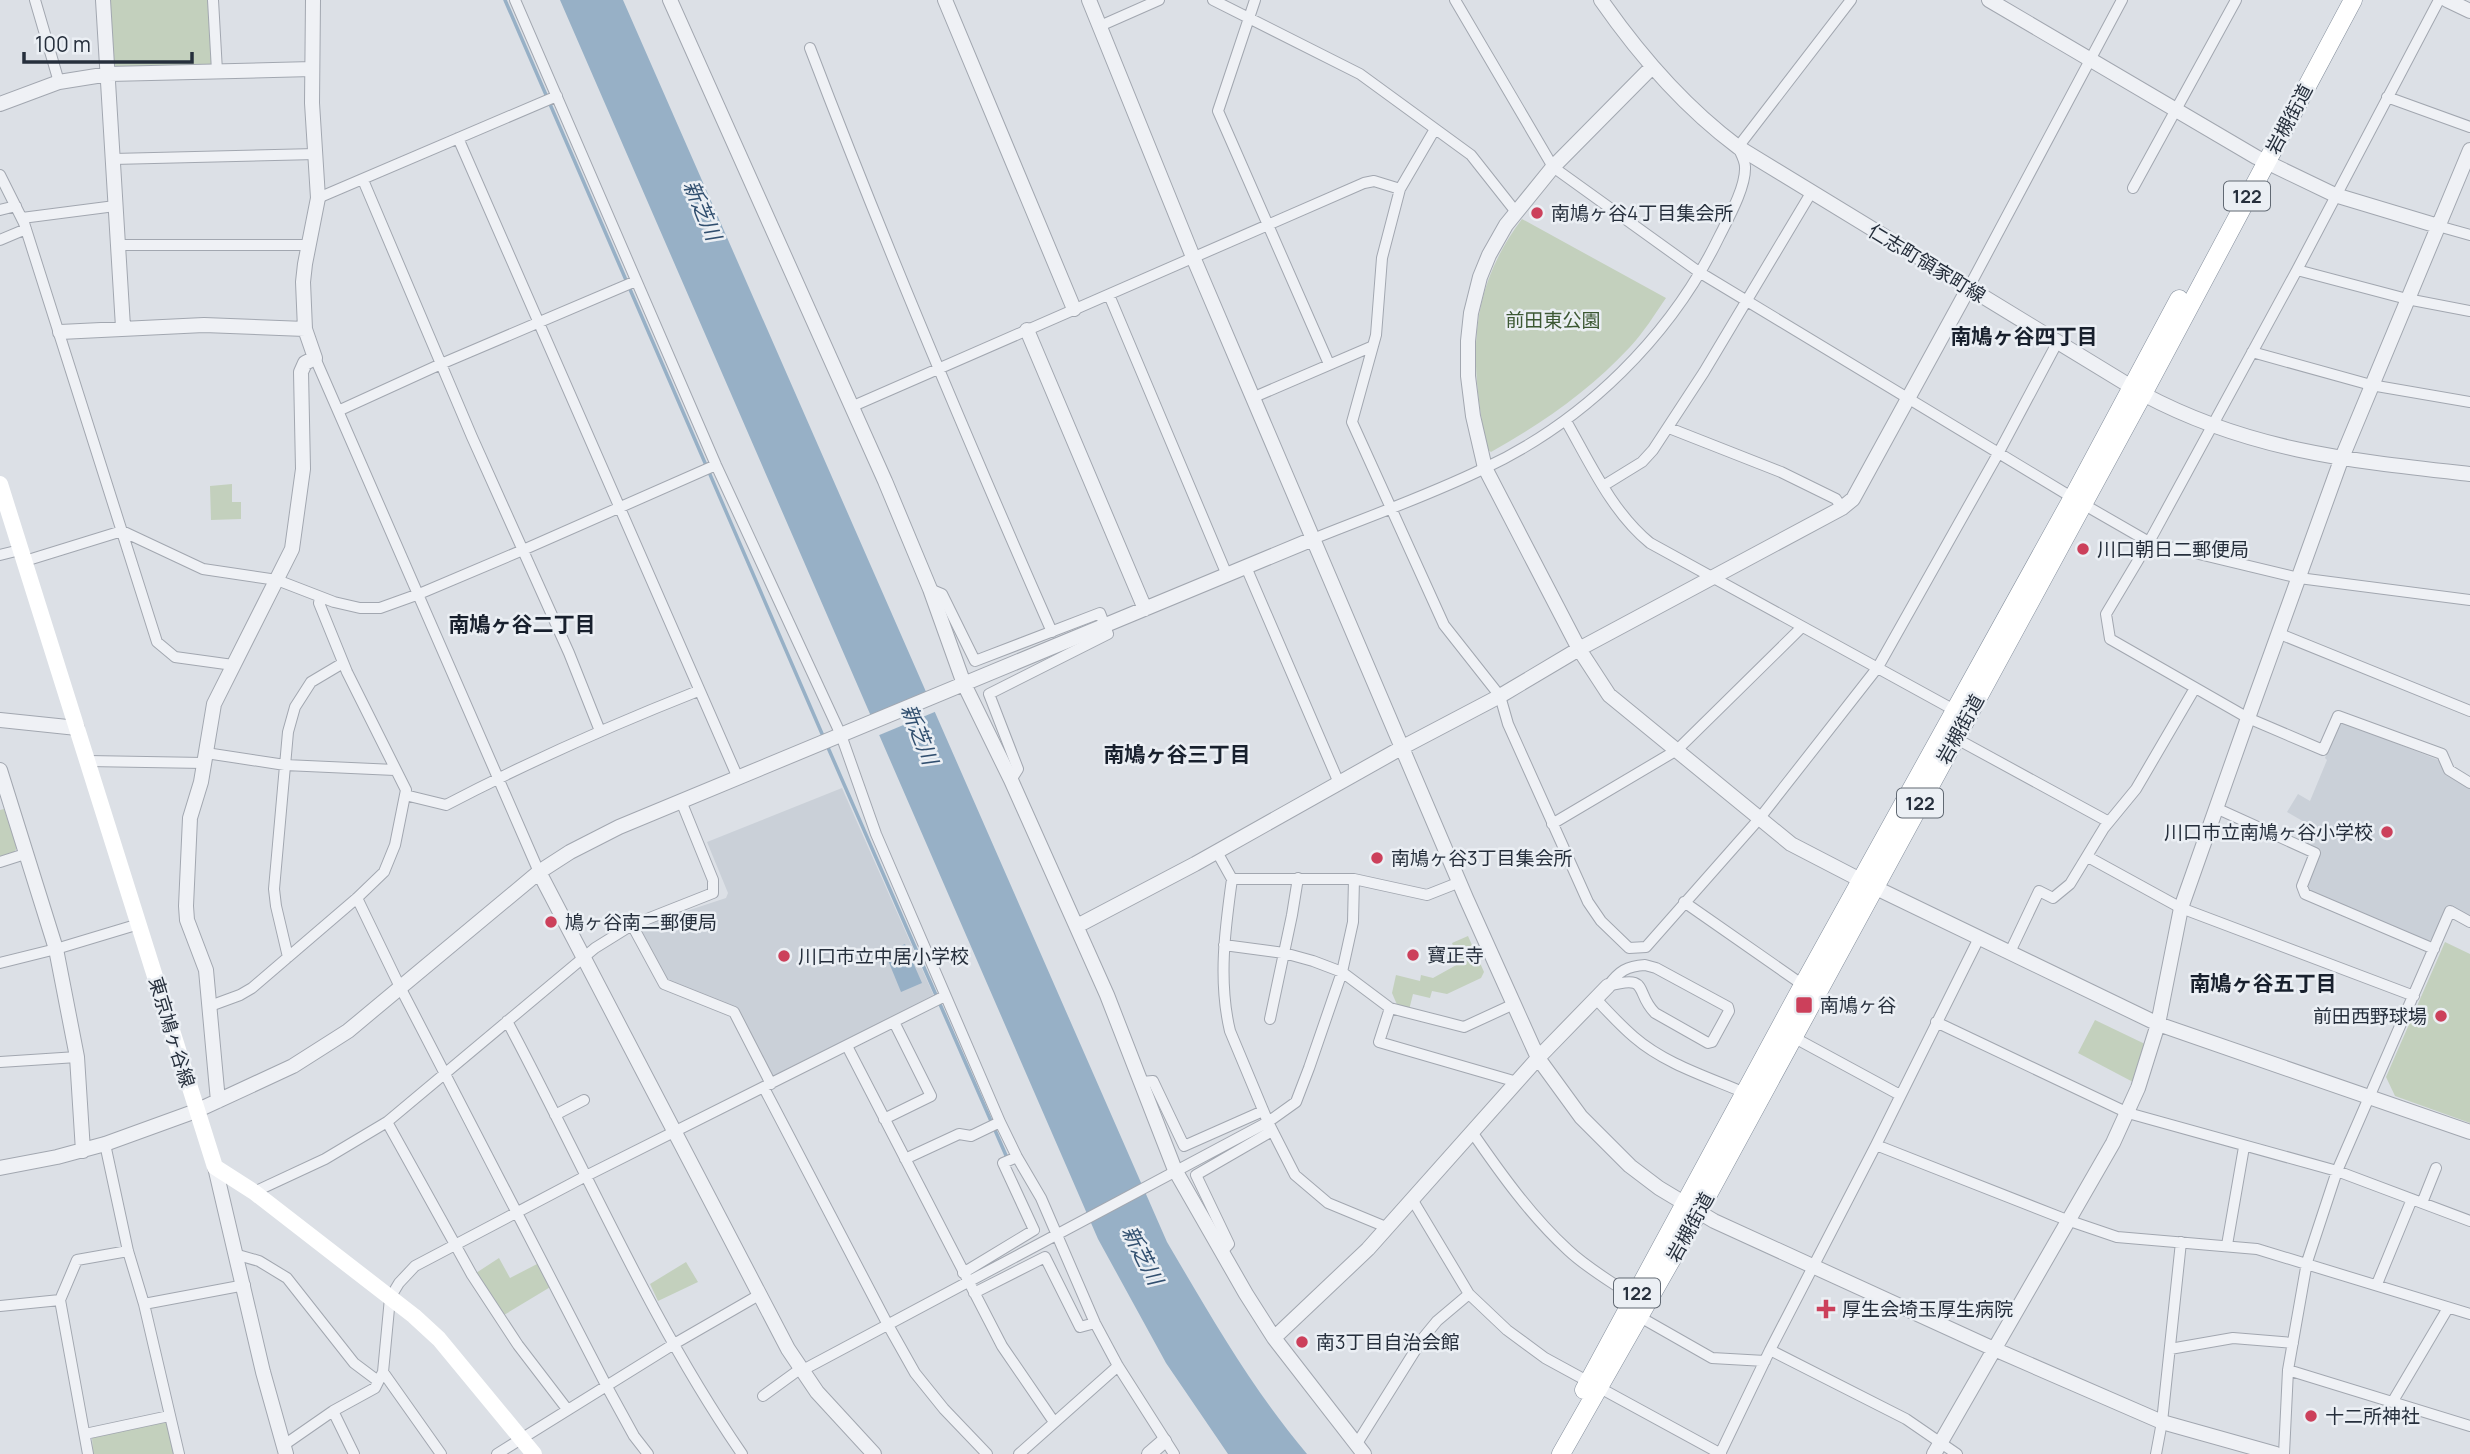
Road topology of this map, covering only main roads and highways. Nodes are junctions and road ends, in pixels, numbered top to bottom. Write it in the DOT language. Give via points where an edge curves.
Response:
graph roads {
  1 [pos="2339,0"];
  2 [pos="2353,0"];
  3 [pos="2261,160"];
  4 [pos="0,484"];
  5 [pos="2078,501"];
  6 [pos="1868,884"];
  7 [pos="1691,1209"];
  8 [pos="1595,1385"];
  9 [pos="534,1454"];
  10 [pos="1548,1454"];
  11 [pos="1561,1454"];
  1 -- 3 [label="highway, 岩槻街道 / 122"];
  2 -- 3 [label="highway, 岩槻街道 / 122"];
  3 -- 5 [label="highway, 岩槻街道 / 122"];
  4 -- 9 [label="main road, 東京鳩ヶ谷線" via="215,1167 414,1315"];
  5 -- 6 [label="highway, 岩槻街道 / 122" via="1955,737"];
  5 -- 6 [label="highway, 岩槻街道 / 122" via="1956,711"];
  6 -- 7 [label="highway, 岩槻街道 / 122" via="1793,1037"];
  6 -- 7 [label="highway, 岩槻街道 / 122" via="1803,985 1745,1093"];
  7 -- 8 [label="highway, 岩槻街道 / 122" via="1635,1298"];
  7 -- 8 [label="highway, 岩槻街道 / 122" via="1640,1317"];
  8 -- 10 [label="highway, 岩槻街道 / 122"];
  8 -- 11 [label="highway, 岩槻街道 / 122"];
}
